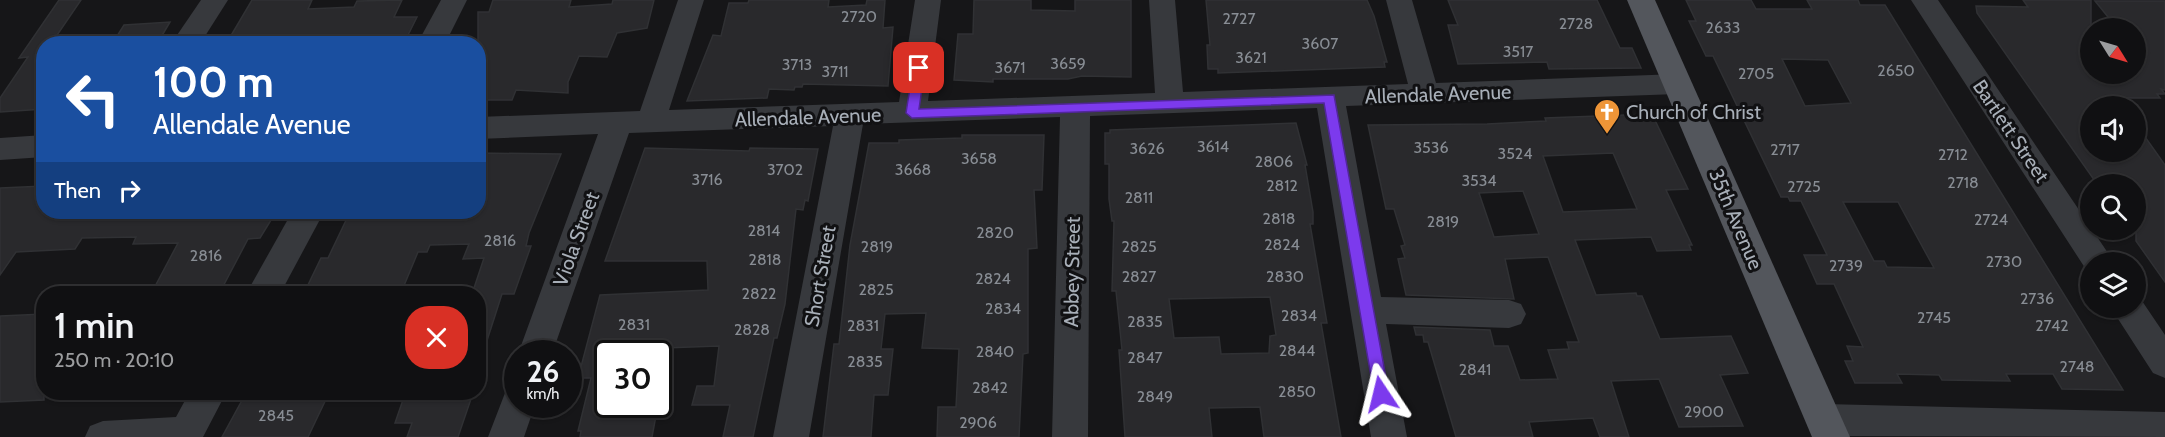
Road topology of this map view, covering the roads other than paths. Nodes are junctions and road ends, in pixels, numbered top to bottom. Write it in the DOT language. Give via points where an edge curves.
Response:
graph roads {
  1 [pos="215,0"];
  2 [pos="454,0"];
  3 [pos="691,0"];
  4 [pos="928,0"];
  5 [pos="1162,0"];
  6 [pos="1399,0"];
  7 [pos="1641,0"];
  8 [pos="1924,0"];
  9 [pos="190,36"];
  10 [pos="435,36"];
  11 [pos="1678,84"];
  12 [pos="1425,95"];
  13 [pos="1330,98"];
  14 [pos="1170,104"];
  15 [pos="1075,107"];
  16 [pos="912,113"];
  17 [pos="850,115"];
  18 [pos="651,122"];
  19 [pos="617,124"];
  20 [pos="486,128"];
  21 [pos="36,147"];
  22 [pos="0,149"];
  23 [pos="304,219"];
  24 [pos="2091,252"];
  25 [pos="266,286"];
  26 [pos="1366,309"];
  27 [pos="1509,314"];
  28 [pos="2135,318"];
  29 [pos="540,340"];
  30 [pos="2165,363"];
  31 [pos="204,400"];
  32 [pos="513,418"];
  33 [pos="1828,428"];
  34 [pos="2165,428"];
  35 [pos="185,435"];
  36 [pos="103,437"];
  37 [pos="506,437"];
  38 [pos="790,437"];
  39 [pos="1070,437"];
  40 [pos="1389,437"];
  1 -- 9 [label="street"];
  2 -- 10 [label="street"];
  3 -- 18 [label="street"];
  4 -- 16 [label="street"];
  5 -- 14 [label="street"];
  6 -- 12 [label="street"];
  7 -- 11 [label="main road, 35th Avenue"];
  8 -- 24 [label="street, Bartlett Street"];
  11 -- 12 [label="street, Allendale Avenue"];
  11 -- 33 [label="main road, 35th Avenue"];
  12 -- 13 [label="street, Allendale Avenue"];
  13 -- 14 [label="street, Allendale Avenue"];
  13 -- 26 [label="street"];
  14 -- 15 [label="street, Allendale Avenue"];
  15 -- 16 [label="street, Allendale Avenue"];
  15 -- 39 [label="street, Abbey Street"];
  16 -- 17 [label="street, Allendale Avenue"];
  17 -- 18 [label="street, Allendale Avenue"];
  17 -- 38 [label="street, Short Street"];
  18 -- 19 [label="street, Allendale Avenue"];
  19 -- 20 [label="street, Allendale Avenue"];
  19 -- 29 [label="street, Viola Street"];
  21 -- 22 [label="street"];
  23 -- 25 [label="street"];
  26 -- 27 [label="street"];
  26 -- 40 [label="street"];
  28 -- 30 [label="street"];
  31 -- 35 [label="street"];
  32 -- 37 [label="street"];
  33 -- 34 [label="street"];
  35 -- 36 [label="street"];
}
